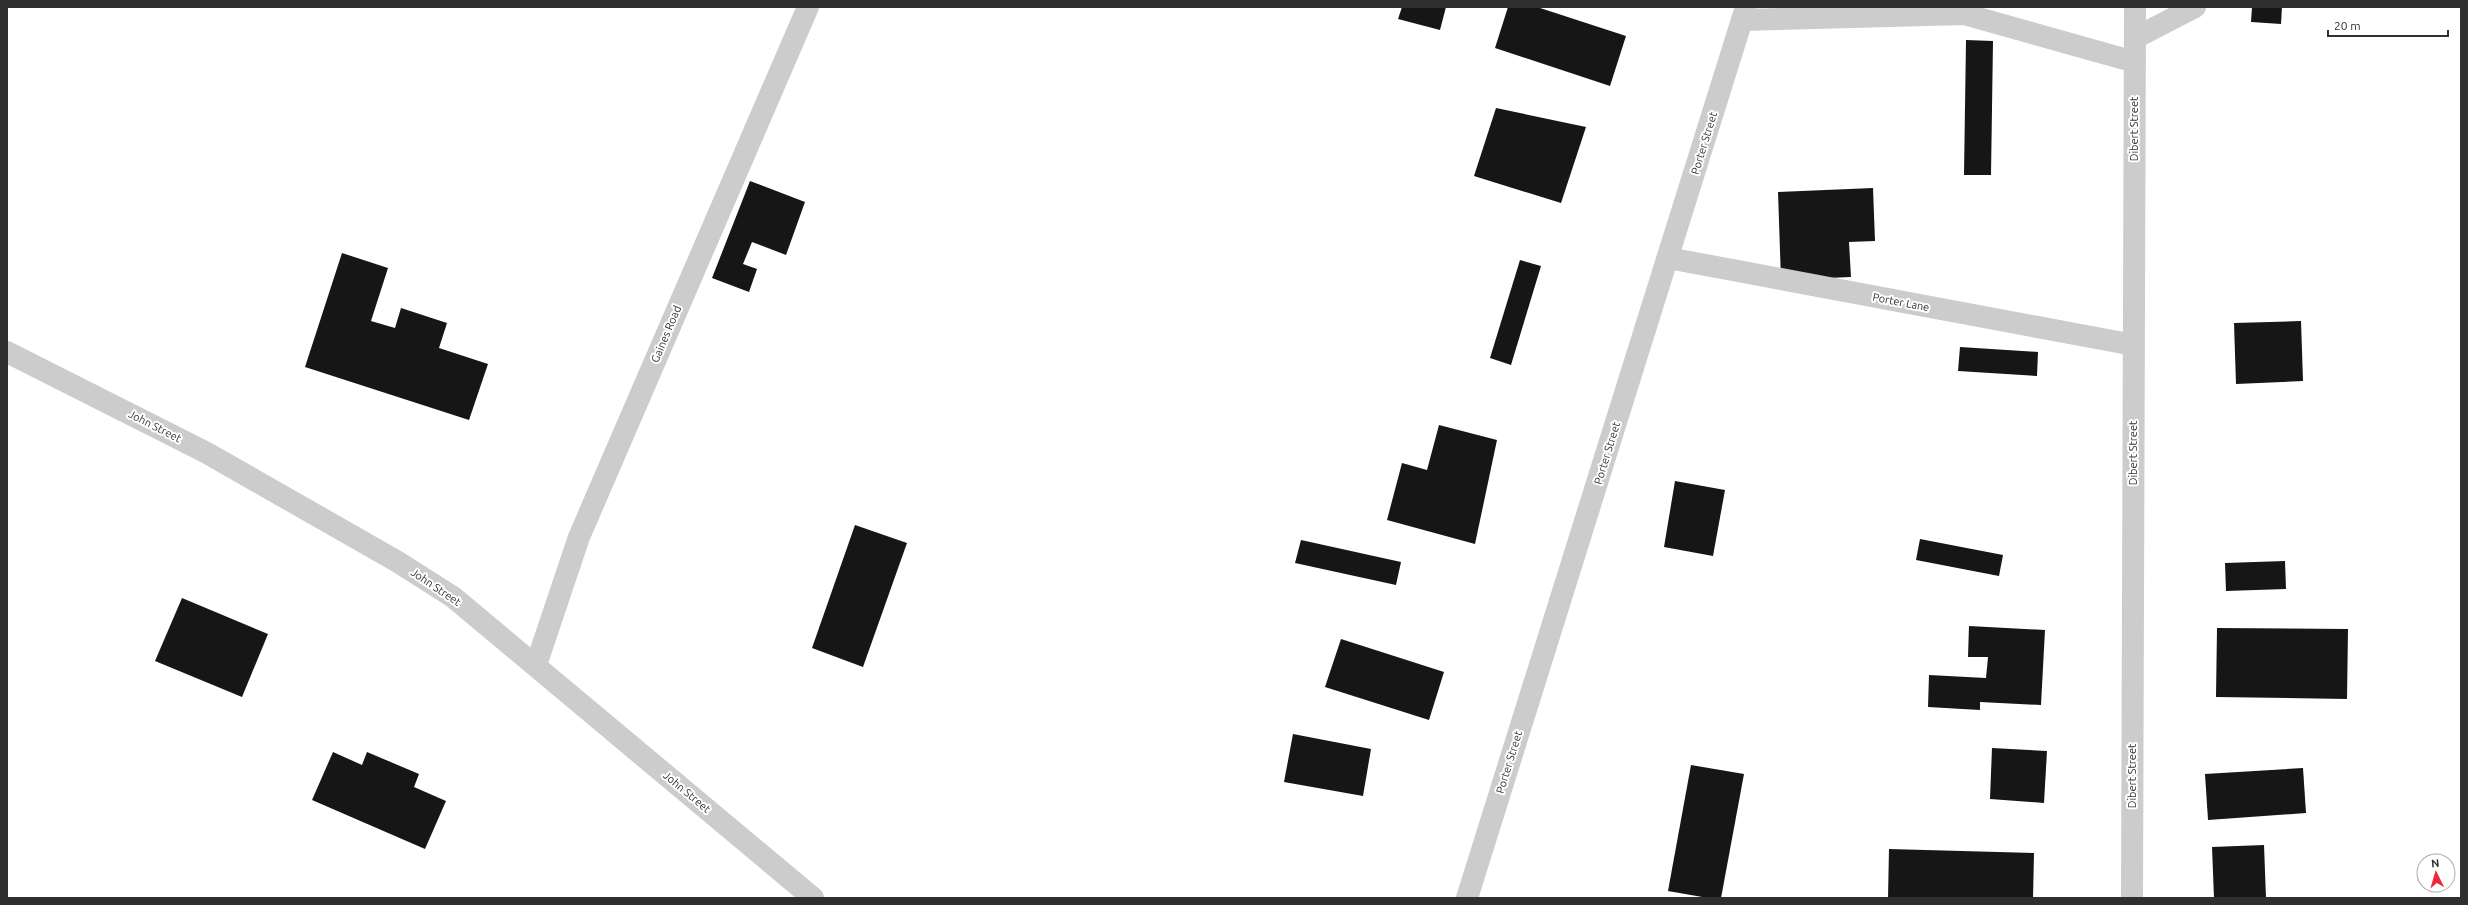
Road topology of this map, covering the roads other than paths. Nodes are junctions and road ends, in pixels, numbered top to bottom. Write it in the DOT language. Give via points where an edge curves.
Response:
graph roads {
  1 [pos="808,7"];
  2 [pos="2135,7"];
  3 [pos="2195,7"];
  4 [pos="1744,14"];
  5 [pos="2135,38"];
  6 [pos="2135,62"];
  7 [pos="1668,258"];
  8 [pos="2134,345"];
  9 [pos="7,352"];
  10 [pos="536,665"];
  11 [pos="813,898"];
  12 [pos="1466,898"];
  13 [pos="2132,898"];
  1 -- 10 [label="street, Gaines Road" via="578,537"];
  2 -- 5 [label="street, Dibert Street"];
  3 -- 5 [label="street"];
  4 -- 6 [label="street" via="1964,14"];
  4 -- 7 [label="street, Porter Street"];
  5 -- 6 [label="street, Dibert Street"];
  6 -- 8 [label="street, Dibert Street"];
  7 -- 8 [label="street, Porter Lane"];
  7 -- 12 [label="street, Porter Street"];
  8 -- 13 [label="street, Dibert Street"];
  9 -- 10 [label="street, John Street" via="207,452 398,562 453,597"];
  10 -- 11 [label="street, John Street"];
}
